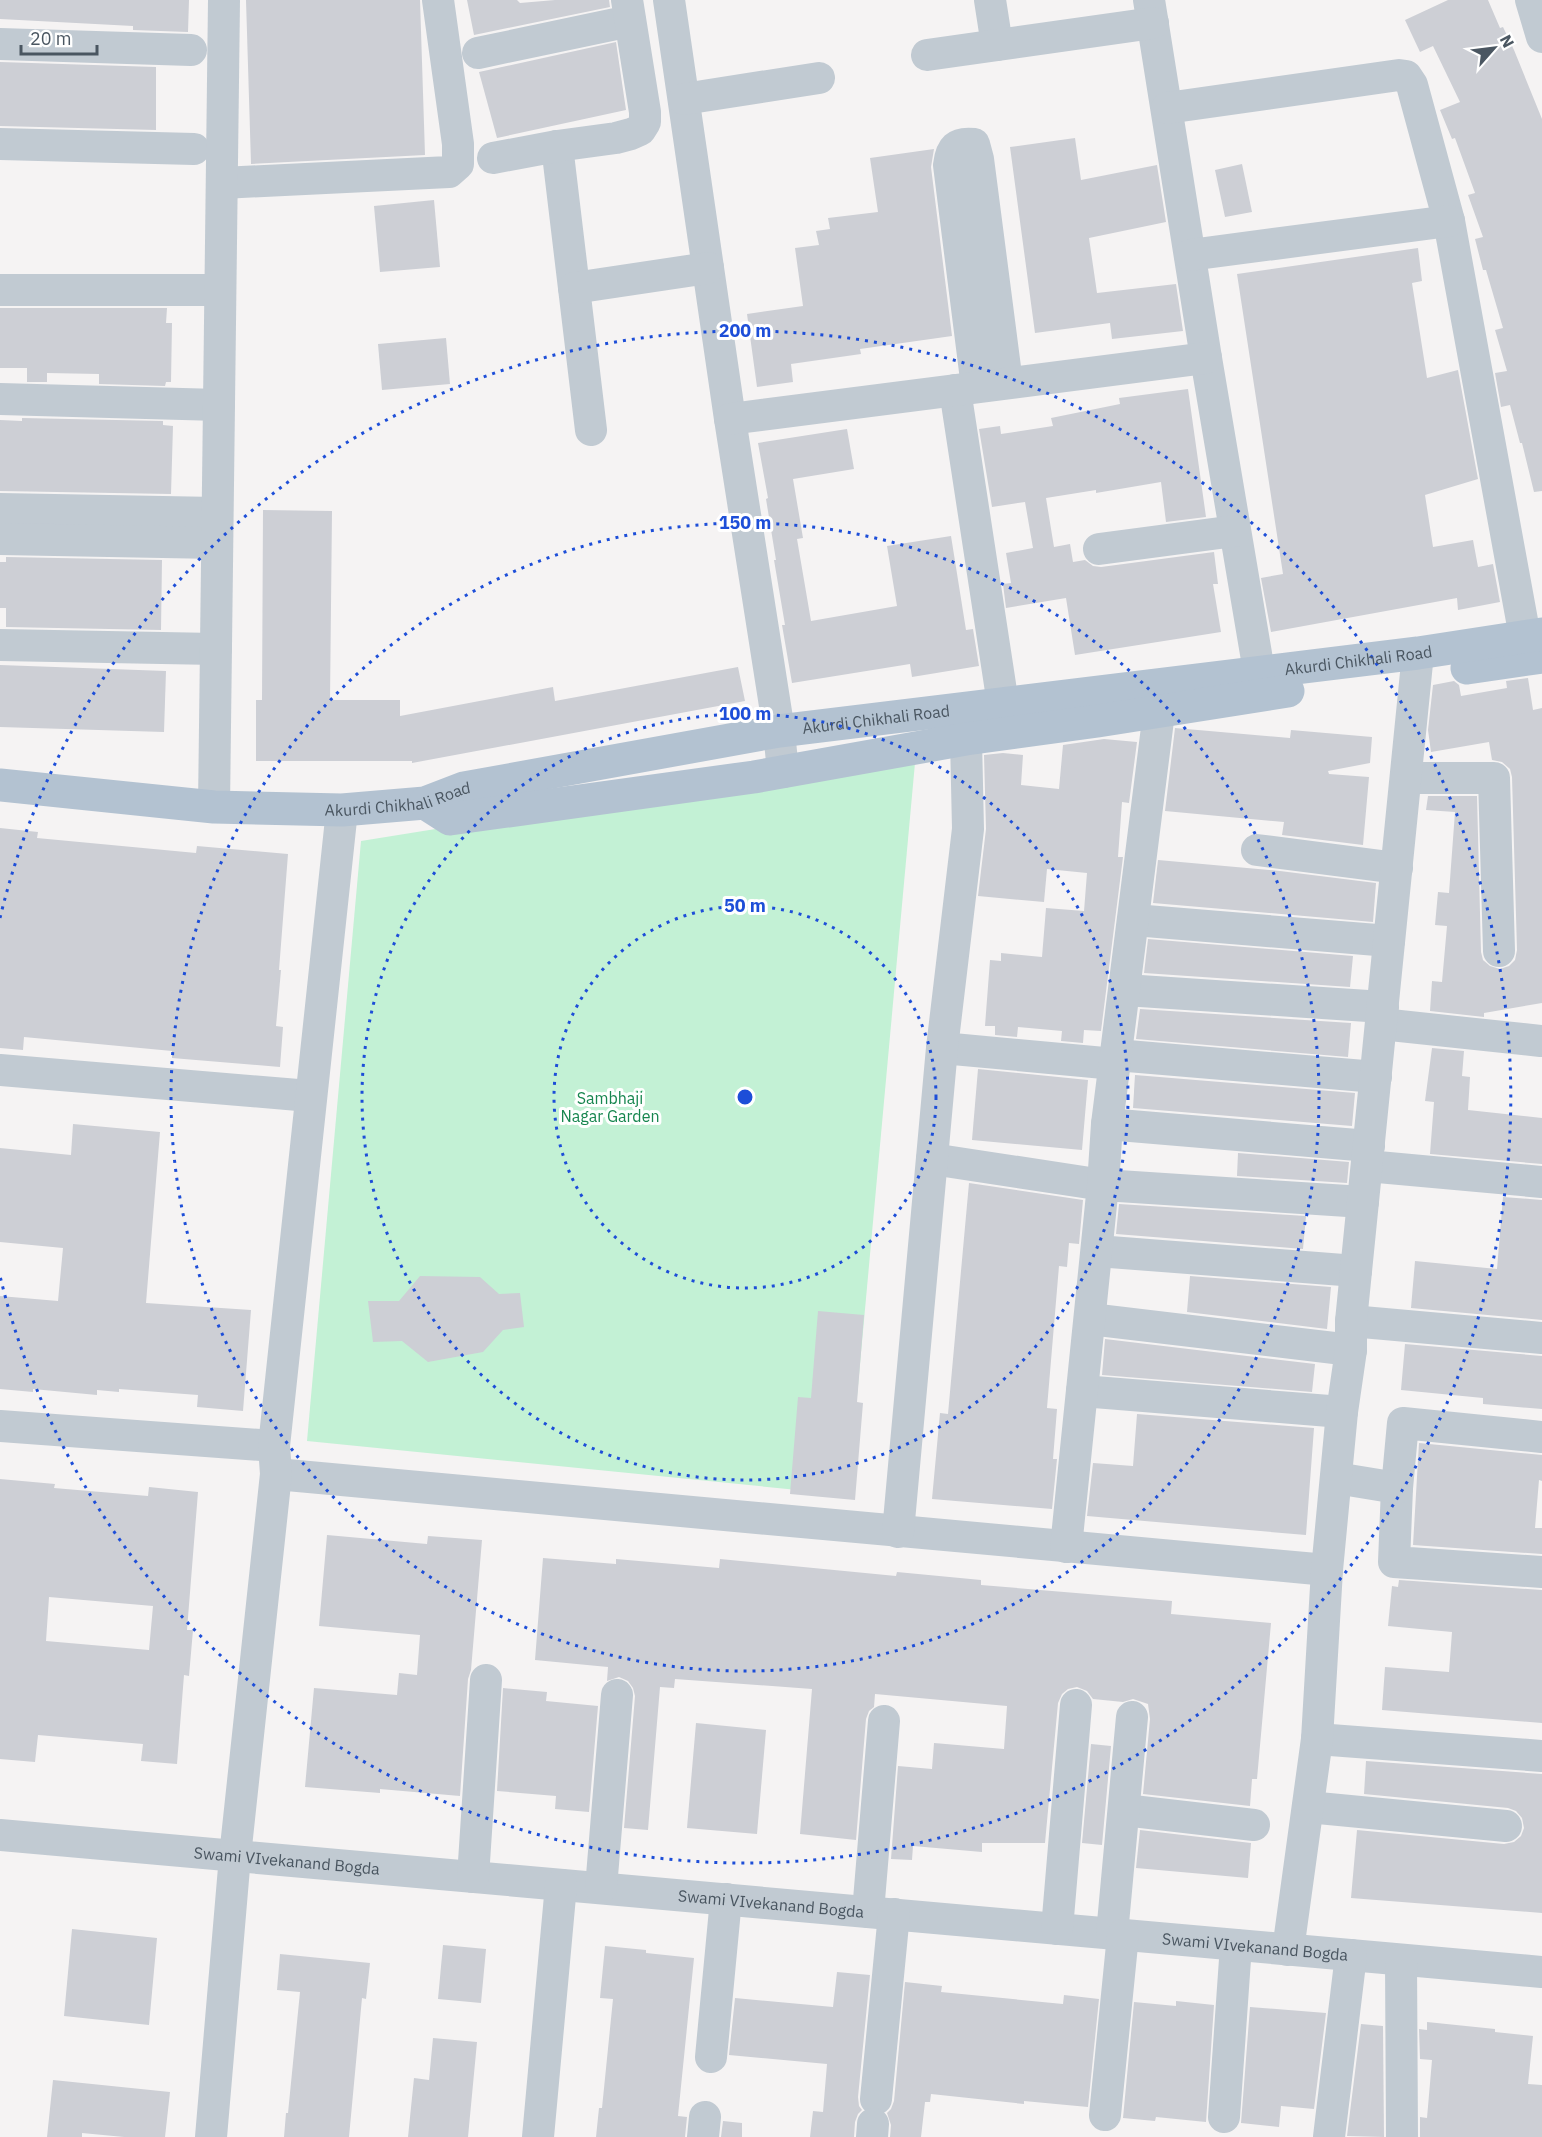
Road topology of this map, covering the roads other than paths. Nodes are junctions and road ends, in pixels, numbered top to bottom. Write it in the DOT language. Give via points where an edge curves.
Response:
graph roads {
  1 [pos="224,0"];
  2 [pos="438,0"];
  3 [pos="669,0"];
  4 [pos="990,0"];
  5 [pos="1531,0"];
  6 [pos="628,11"];
  7 [pos="1151,11"];
  8 [pos="1542,37"];
  9 [pos="0,44"];
  10 [pos="997,45"];
  11 [pos="190,50"];
  12 [pos="478,53"];
  13 [pos="927,55"];
  14 [pos="819,78"];
  15 [pos="684,99"];
  16 [pos="1167,108"];
  17 [pos="0,144"];
  18 [pos="557,146"];
  19 [pos="194,149"];
  20 [pos="493,158"];
  21 [pos="222,183"];
  22 [pos="1449,221"];
  23 [pos="1190,255"];
  24 [pos="708,268"];
  25 [pos="574,288"];
  26 [pos="0,290"];
  27 [pos="220,290"];
  28 [pos="1206,358"];
  29 [pos="1007,383"];
  30 [pos="966,388"];
  31 [pos="0,399"];
  32 [pos="219,405"];
  33 [pos="730,419"];
  34 [pos="591,430"];
  35 [pos="0,509"];
  36 [pos="217,528"];
  37 [pos="1235,531"];
  38 [pos="0,539"];
  39 [pos="1099,549"];
  40 [pos="1536,643"];
  41 [pos="0,645"];
  42 [pos="216,649"];
  43 [pos="1417,663"];
  44 [pos="1261,684"];
  45 [pos="1003,704"];
  46 [pos="1159,712"];
  47 [pos="960,725"];
  48 [pos="778,731"];
  49 [pos="783,772"];
  50 [pos="1406,778"];
  51 [pos="0,785"];
  52 [pos="425,803"];
  53 [pos="214,807"];
  54 [pos="342,810"];
  55 [pos="1257,850"];
  56 [pos="1396,868"];
  57 [pos="1134,920"];
  58 [pos="1389,941"];
  59 [pos="1499,951"];
  60 [pos="1125,990"];
  61 [pos="1382,1016"];
  62 [pos="1541,1041"];
  63 [pos="942,1048"];
  64 [pos="1116,1060"];
  65 [pos="0,1070"];
  66 [pos="1376,1077"];
  67 [pos="310,1096"];
  68 [pos="1107,1124"];
  69 [pos="1368,1156"];
  70 [pos="932,1159"];
  71 [pos="1542,1182"];
  72 [pos="1104,1185"];
  73 [pos="1363,1202"];
  74 [pos="1097,1251"];
  75 [pos="1356,1271"];
  76 [pos="1090,1319"];
  77 [pos="1351,1335"];
  78 [pos="1542,1338"];
  79 [pos="1082,1391"];
  80 [pos="1342,1412"];
  81 [pos="0,1425"];
  82 [pos="1542,1437"];
  83 [pos="275,1460"];
  84 [pos="1336,1478"];
  85 [pos="1397,1488"];
  86 [pos="898,1532"];
  87 [pos="1066,1547"];
  88 [pos="1327,1570"];
  89 [pos="1542,1572"];
  90 [pos="486,1680"];
  91 [pos="617,1695"];
  92 [pos="1076,1705"];
  93 [pos="1132,1717"];
  94 [pos="884,1721"];
  95 [pos="1317,1739"];
  96 [pos="1542,1756"];
  97 [pos="1308,1807"];
  98 [pos="1124,1810"];
  99 [pos="1254,1825"];
  100 [pos="1506,1826"];
  101 [pos="0,1834"];
  102 [pos="235,1856"];
  103 [pos="473,1877"];
  104 [pos="561,1885"];
  105 [pos="601,1888"];
  106 [pos="726,1899"];
  107 [pos="881,1913"];
  108 [pos="1057,1929"];
  109 [pos="1117,1935"];
  110 [pos="1236,1945"];
  111 [pos="1288,1950"];
  112 [pos="1351,1955"];
  113 [pos="1401,1960"];
  114 [pos="1542,1972"];
  115 [pos="711,2057"];
  116 [pos="1105,2115"];
  117 [pos="1224,2117"];
  118 [pos="874,2120"];
  119 [pos="211,2137"];
  120 [pos="537,2137"];
  121 [pos="1329,2137"];
  122 [pos="1402,2137"];
  1 -- 21 [label="street"];
  2 -- 21 [label="street" via="458,144 458,164 449,172"];
  3 -- 15 [label="street"];
  4 -- 10 [label="street"];
  5 -- 8 [label="street"];
  6 -- 12 [label="street"];
  6 -- 18 [label="street" via="645,122 640,130 616,138"];
  7 -- 10 [label="street"];
  7 -- 16 [label="street"];
  9 -- 11 [label="street"];
  10 -- 13 [label="street"];
  14 -- 15 [label="street"];
  15 -- 24 [label="street"];
  16 -- 22 [label="street" via="1406,76 1412,85"];
  16 -- 23 [label="street"];
  17 -- 19 [label="street"];
  18 -- 20 [label="street"];
  18 -- 25 [label="street"];
  21 -- 27 [label="street"];
  22 -- 23 [label="street"];
  22 -- 40 [label="street"];
  23 -- 28 [label="street"];
  24 -- 25 [label="street"];
  24 -- 33 [label="street"];
  25 -- 34 [label="street"];
  26 -- 27 [label="street"];
  27 -- 32 [label="street"];
  28 -- 29 [label="street"];
  28 -- 37 [label="street"];
  29 -- 30 [label="street"];
  29 -- 30 [label="street" via="978,159 974,144 964,143 950,151 949,165"];
  30 -- 33 [label="street"];
  30 -- 45 [label="street"];
  31 -- 32 [label="street"];
  32 -- 36 [label="street"];
  33 -- 48 [label="street"];
  35 -- 36 [label="street"];
  36 -- 38 [label="street"];
  36 -- 42 [label="street"];
  37 -- 39 [label="street"];
  37 -- 44 [label="street"];
  40 -- 43 [label="main road"];
  41 -- 42 [label="street"];
  42 -- 53 [label="street"];
  43 -- 44 [label="main road"];
  43 -- 50 [label="street"];
  44 -- 45 [label="main road, Akurdi Chikhali Road"];
  44 -- 46 [label="main road"];
  45 -- 47 [label="main road, Akurdi Chikhali Road"];
  46 -- 47 [label="main road"];
  46 -- 57 [label="street"];
  47 -- 48 [label="main road, Akurdi Chikhali Road"];
  47 -- 49 [label="main road"];
  47 -- 63 [label="street" via="968,829"];
  48 -- 49 [label="street"];
  48 -- 52 [label="main road, Akurdi Chikhali Road" via="464,788"];
  49 -- 52 [label="main road" via="450,819"];
  50 -- 56 [label="street"];
  50 -- 59 [label="street" via="1494,778"];
  51 -- 53 [label="main road, Akurdi Chikhali Road"];
  52 -- 54 [label="main road, Akurdi Chikhali Road"];
  53 -- 54 [label="main road, Akurdi Chikhali Road"];
  54 -- 67 [label="street"];
  55 -- 56 [label="street"];
  56 -- 58 [label="street"];
  57 -- 58 [label="street"];
  57 -- 60 [label="street"];
  58 -- 61 [label="street"];
  60 -- 61 [label="street"];
  60 -- 64 [label="street"];
  61 -- 62 [label="street"];
  61 -- 66 [label="street"];
  63 -- 64 [label="street"];
  63 -- 70 [label="street"];
  64 -- 66 [label="street"];
  64 -- 68 [label="street"];
  65 -- 67 [label="street"];
  66 -- 69 [label="street"];
  67 -- 83 [label="street"];
  68 -- 69 [label="street"];
  68 -- 72 [label="street"];
  69 -- 71 [label="street"];
  69 -- 73 [label="street"];
  70 -- 72 [label="street"];
  70 -- 86 [label="street"];
  72 -- 73 [label="street"];
  72 -- 74 [label="street"];
  73 -- 75 [label="street"];
  74 -- 75 [label="street"];
  74 -- 76 [label="street"];
  75 -- 77 [label="street"];
  76 -- 77 [label="street"];
  76 -- 79 [label="street"];
  77 -- 78 [label="street"];
  77 -- 80 [label="street"];
  79 -- 80 [label="street"];
  79 -- 87 [label="street"];
  80 -- 84 [label="street"];
  81 -- 83 [label="street"];
  82 -- 85 [label="street" via="1403,1424"];
  83 -- 86 [label="street"];
  83 -- 102 [label="street"];
  84 -- 85 [label="street"];
  84 -- 88 [label="street"];
  85 -- 89 [label="street" via="1394,1562"];
  86 -- 87 [label="street"];
  87 -- 88 [label="street"];
  88 -- 95 [label="street"];
  90 -- 103 [label="street"];
  91 -- 105 [label="street"];
  92 -- 108 [label="street"];
  93 -- 98 [label="street"];
  94 -- 107 [label="street"];
  95 -- 96 [label="street"];
  95 -- 97 [label="street"];
  97 -- 100 [label="street"];
  97 -- 111 [label="street"];
  98 -- 99 [label="street"];
  98 -- 109 [label="street"];
  101 -- 102 [label="street, Swami VIvekanand Bogda"];
  102 -- 103 [label="street, Swami VIvekanand Bogda"];
  102 -- 119 [label="street"];
  103 -- 104 [label="street, Swami VIvekanand Bogda"];
  104 -- 105 [label="street, Swami VIvekanand Bogda"];
  104 -- 120 [label="street"];
  105 -- 106 [label="street, Swami VIvekanand Bogda"];
  106 -- 107 [label="street, Swami VIvekanand Bogda"];
  106 -- 115 [label="street"];
  107 -- 108 [label="street, Swami VIvekanand Bogda"];
  107 -- 118 [label="street"];
  108 -- 109 [label="street, Swami VIvekanand Bogda"];
  109 -- 110 [label="street, Swami VIvekanand Bogda"];
  109 -- 116 [label="street"];
  110 -- 111 [label="street, Swami VIvekanand Bogda"];
  110 -- 117 [label="street"];
  111 -- 112 [label="street, Swami VIvekanand Bogda"];
  112 -- 113 [label="street, Swami VIvekanand Bogda"];
  112 -- 121 [label="street"];
  113 -- 114 [label="street, Swami VIvekanand Bogda"];
  113 -- 122 [label="street"];
}
